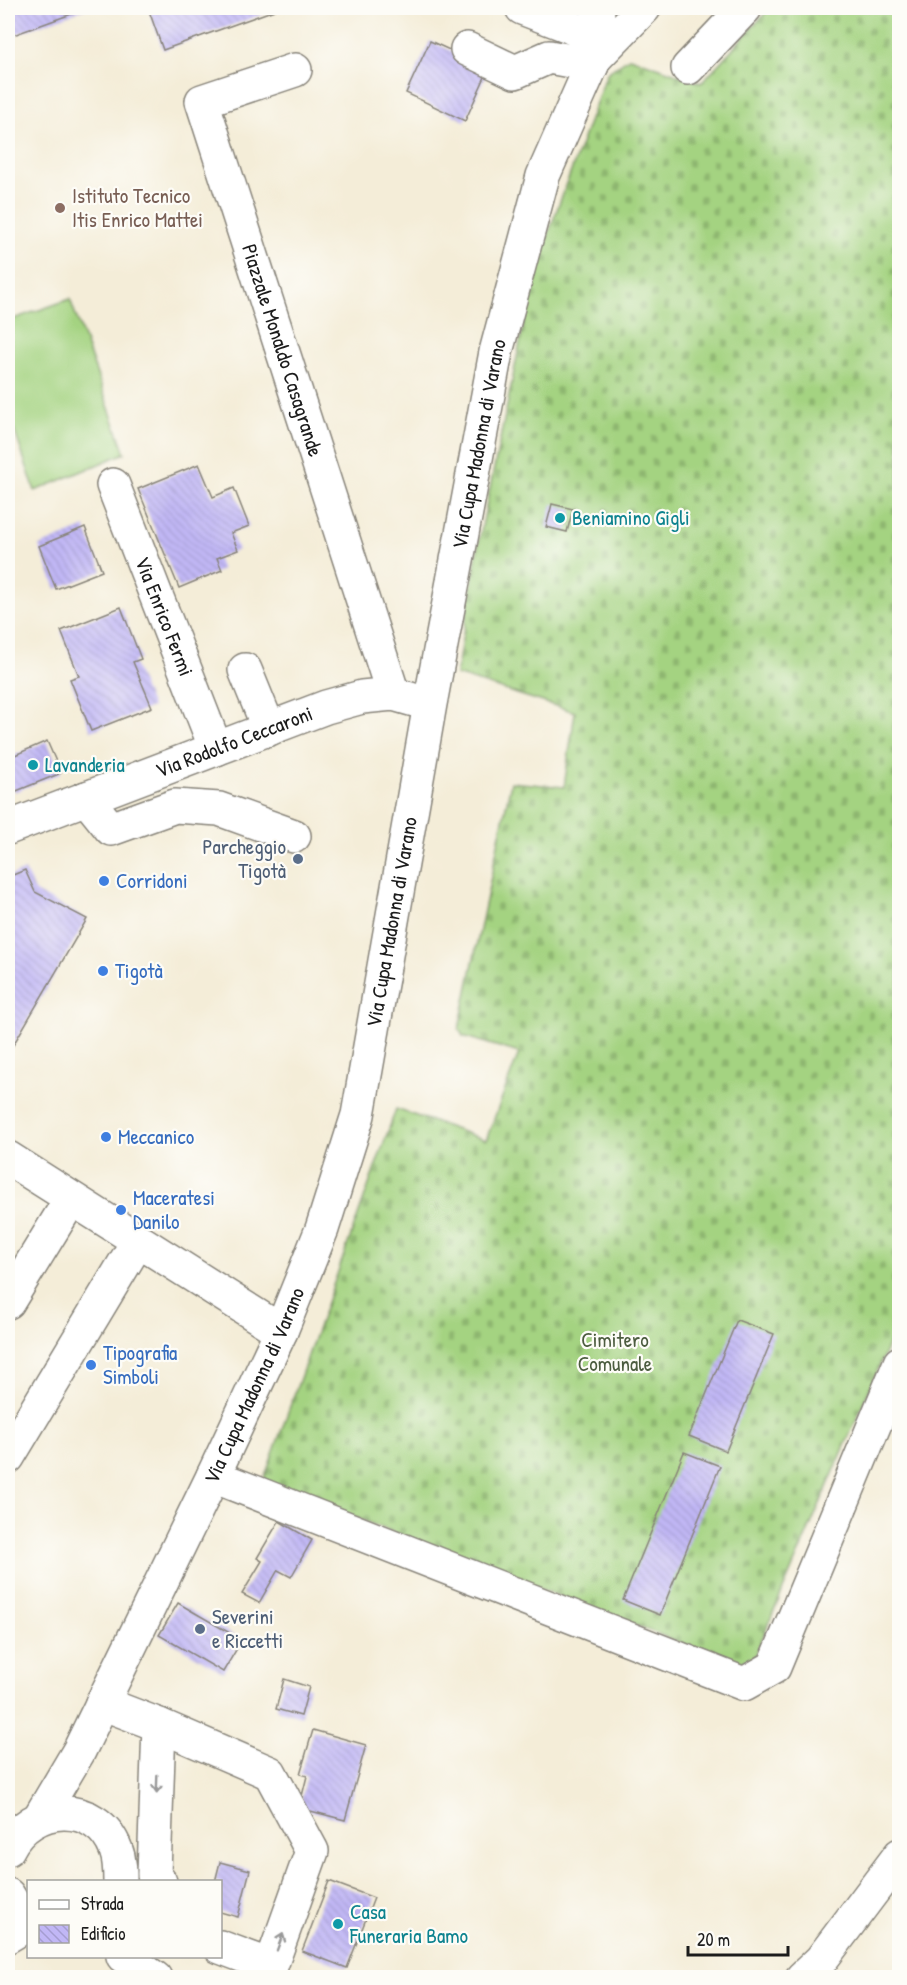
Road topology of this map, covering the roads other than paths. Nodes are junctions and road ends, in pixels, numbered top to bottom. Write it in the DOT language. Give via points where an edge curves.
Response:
graph roads {
  1 [pos="522,8"];
  2 [pos="598,8"];
  3 [pos="644,8"];
  4 [pos="745,8"];
  5 [pos="467,49"];
  6 [pos="594,54"];
  7 [pos="688,68"];
  8 [pos="295,70"];
  9 [pos="113,485"];
  10 [pos="245,670"];
  11 [pos="393,694"];
  12 [pos="430,704"];
  13 [pos="269,729"];
  14 [pos="216,749"];
  15 [pos="86,798"];
  16 [pos="8,828"];
  17 [pos="294,836"];
  18 [pos="8,1158"];
  19 [pos="71,1199"];
  20 [pos="138,1241"];
  21 [pos="8,1302"];
  22 [pos="281,1331"];
  23 [pos="900,1363"];
  24 [pos="8,1457"];
  25 [pos="213,1476"];
  26 [pos="102,1703"];
  27 [pos="159,1725"];
  28 [pos="79,1751"];
  29 [pos="80,1815"];
  30 [pos="40,1816"];
  31 [pos="8,1849"];
  32 [pos="900,1855"];
  33 [pos="120,1880"];
  34 [pos="159,1880"];
  35 [pos="8,1895"];
  36 [pos="27,1922"];
  37 [pos="27,1924"];
  38 [pos="8,1935"];
  39 [pos="222,1948"];
  40 [pos="126,1958"];
  41 [pos="163,1958"];
  42 [pos="155,1977"];
  43 [pos="178,1977"];
  44 [pos="802,1977"];
  1 -- 6 [label="main road" via="569,26"];
  2 -- 6 [label="main road"];
  3 -- 6 [label="main road"];
  4 -- 7 [label="main road"];
  5 -- 6 [label="main road" via="515,72 549,57"];
  6 -- 12 [label="main road, Via Cupa Madonna di Varano" via="543,176 496,352"];
  8 -- 11 [label="main road, Piazzale Monaldo Casagrande" via="202,101"];
  9 -- 14 [label="main road, Via Enrico Fermi"];
  10 -- 13 [label="main road"];
  11 -- 12 [label="main road, Via Rodolfo Ceccaroni"];
  11 -- 13 [label="main road, Via Rodolfo Ceccaroni" via="326,707"];
  12 -- 22 [label="main road, Via Cupa Madonna di Varano" via="358,1115 322,1229"];
  13 -- 14 [label="main road, Via Rodolfo Ceccaroni"];
  14 -- 15 [label="main road, Via Rodolfo Ceccaroni"];
  15 -- 16 [label="main road, Via Rodolfo Ceccaroni"];
  15 -- 17 [label="main road" via="111,829 175,806 219,809"];
  18 -- 19 [label="main road"];
  19 -- 20 [label="main road"];
  19 -- 21 [label="main road"];
  20 -- 22 [label="main road"];
  20 -- 24 [label="main road"];
  22 -- 25 [label="main road, Via Cupa Madonna di Varano"];
  23 -- 25 [label="main road" via="774,1667 744,1684"];
  25 -- 26 [label="main road, Via Cupa Madonna di Varano"];
  26 -- 27 [label="main road"];
  26 -- 28 [label="main road, Via Cupa Madonna di Varano"];
  27 -- 34 [label="main road, one-way" via="154,1874"];
  39 -- 27 [label="main road, one-way" via="271,1966 312,1851 270,1773"];
  28 -- 29 [label="main road, Via Cupa Madonna di Varano"];
  28 -- 30 [label="main road, Via Cupa Madonna di Varano"];
  29 -- 30 [label="main road"];
  29 -- 33 [label="main road" via="107,1834 116,1849"];
  30 -- 31 [label="main road" via="25,1825"];
  32 -- 44 [label="main road" via="821,1960"];
  35 -- 36 [label="main road"];
  37 -- 38 [label="main road"];
  40 -- 42 [label="main road"];
  41 -- 43 [label="main road"];
}
